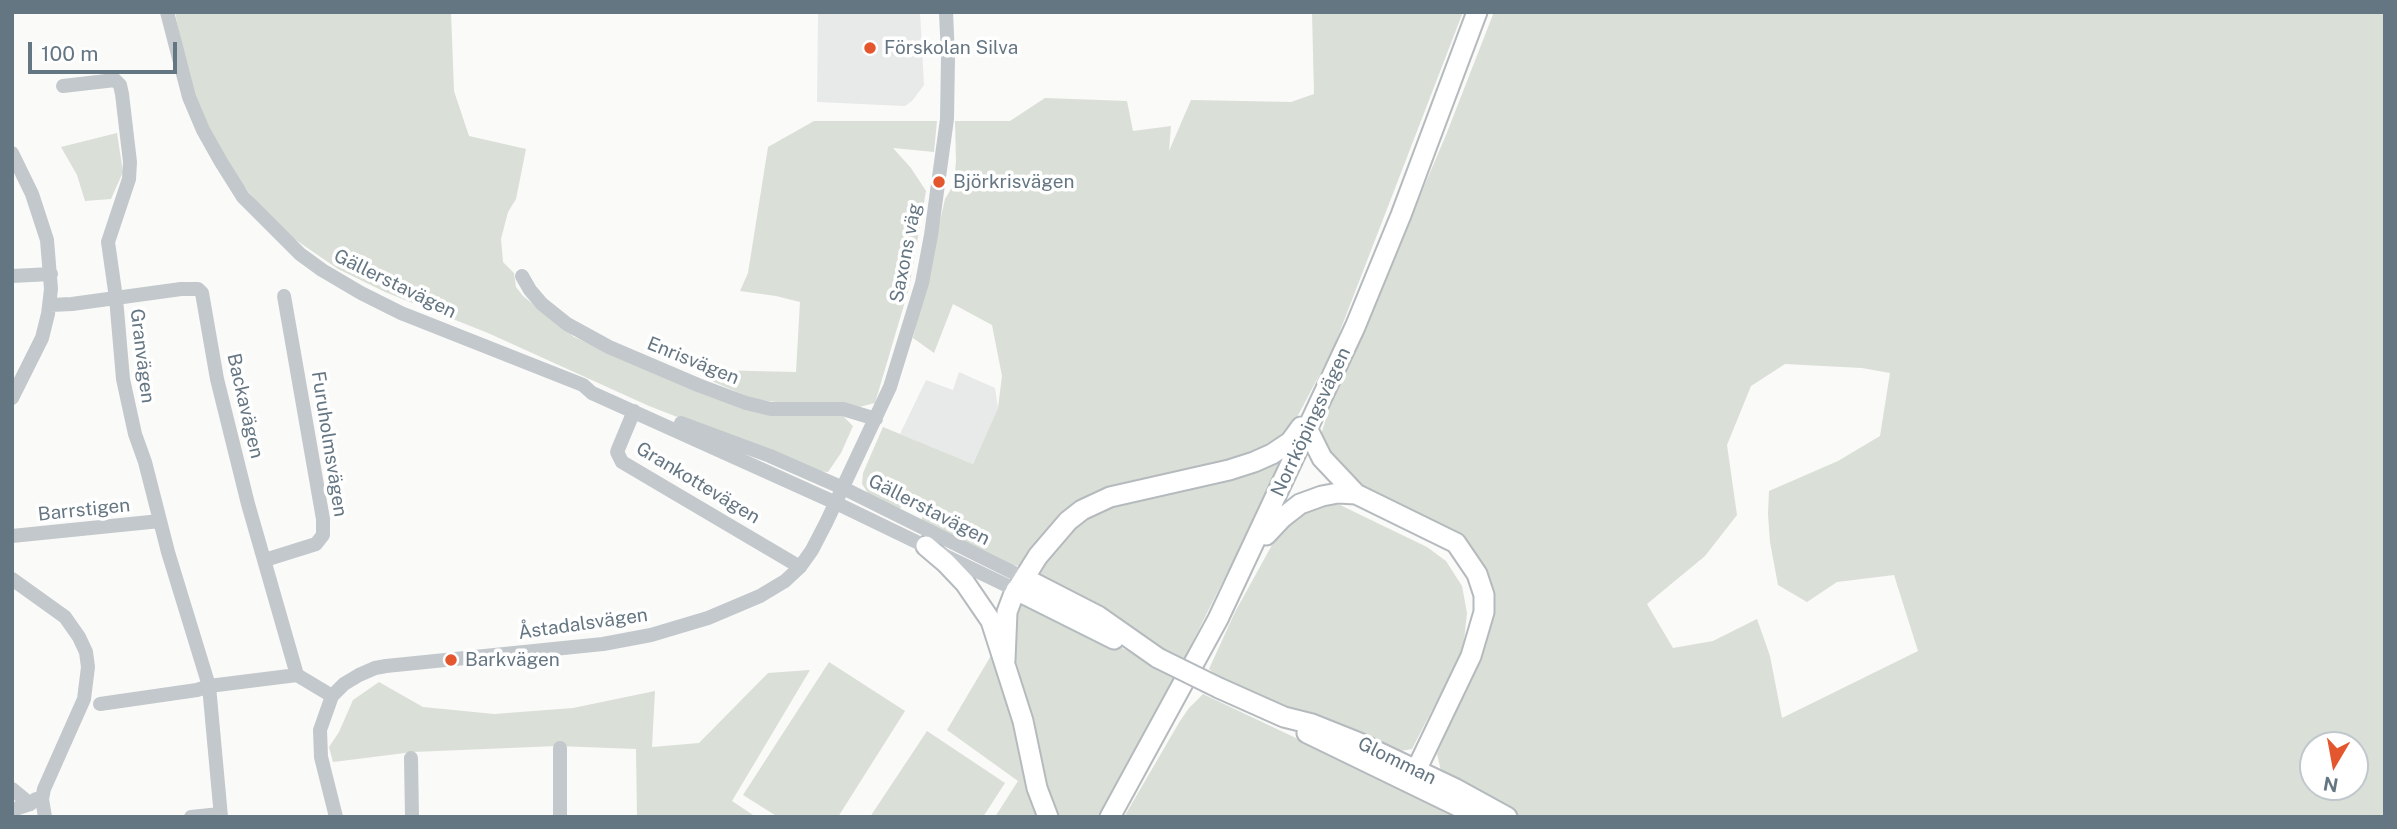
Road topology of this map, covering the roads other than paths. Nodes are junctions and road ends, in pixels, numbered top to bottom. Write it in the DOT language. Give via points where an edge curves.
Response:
graph roads {
  1 [pos="167,12"];
  2 [pos="946,12"];
  3 [pos="1477,12"];
  4 [pos="63,86"];
  5 [pos="12,153"];
  6 [pos="51,274"];
  7 [pos="12,276"];
  8 [pos="522,276"];
  9 [pos="284,296"];
  10 [pos="116,298"];
  11 [pos="50,305"];
  12 [pos="583,385"];
  13 [pos="12,398"];
  14 [pos="1315,408"];
  15 [pos="634,411"];
  16 [pos="876,419"];
  17 [pos="1307,428"];
  18 [pos="843,488"];
  19 [pos="1356,494"];
  20 [pos="836,503"];
  21 [pos="160,522"];
  22 [pos="12,536"];
  23 [pos="926,546"];
  24 [pos="1251,551"];
  25 [pos="265,560"];
  26 [pos="800,567"];
  27 [pos="12,579"];
  28 [pos="1020,584"];
  29 [pos="1005,660"];
  30 [pos="297,675"];
  31 [pos="208,686"];
  32 [pos="332,696"];
  33 [pos="100,704"];
  34 [pos="560,748"];
  35 [pos="411,758"];
  36 [pos="1413,776"];
  37 [pos="12,789"];
  38 [pos="36,802"];
  39 [pos="12,810"];
  40 [pos="220,815"];
  41 [pos="45,817"];
  42 [pos="191,817"];
  43 [pos="336,817"];
  44 [pos="412,817"];
  45 [pos="560,817"];
  46 [pos="1048,817"];
  47 [pos="1110,817"];
  48 [pos="1480,817"];
  49 [pos="1507,817"];
  1 -- 12 [label="street, Gällerstavägen" via="189,97 203,130 243,197 300,254 351,288 401,313"];
  2 -- 16 [label="street, Saxons väg" via="947,119 931,235 905,343"];
  3 -- 14 [label="main road, Norrköpingsvägen" via="1401,215 1355,327"];
  4 -- 10 [label="street, Granvägen" via="115,80 120,85 130,162 129,179 108,242"];
  5 -- 6 [label="street" via="44,228"];
  6 -- 7 [label="street"];
  6 -- 11 [label="street"];
  8 -- 16 [label="street, Enrisvägen" via="542,304 567,324 698,385 771,408 843,409"];
  9 -- 25 [label="street, Furuholmsvägen" via="323,535 316,544"];
  10 -- 11 [label="street, Backavägen"];
  10 -- 21 [label="street, Granvägen" via="123,379"];
  10 -- 25 [label="street, Backavägen" via="181,289 202,293 217,379"];
  11 -- 13 [label="street" via="42,338"];
  12 -- 15 [label="street, Gällerstavägen"];
  12 -- 18 [label="street, Gällerstavägen" via="595,385"];
  14 -- 17 [label="main road, Norrköpingsvägen"];
  14 -- 28 [label="main road" via="1290,442 1254,462 1110,497 1082,510 1054,536"];
  15 -- 20 [label="street, Gällerstavägen"];
  15 -- 26 [label="street, Grankottevägen" via="619,447 622,462"];
  16 -- 18 [label="street, Saxons väg"];
  17 -- 19 [label="main road" via="1322,458"];
  17 -- 24 [label="main road, Norrköpingsvägen"];
  18 -- 20 [label="street, Saxons väg"];
  18 -- 28 [label="street, Gällerstavägen"];
  19 -- 24 [label="main road" via="1338,493 1300,504"];
  19 -- 36 [label="main road" via="1455,543 1477,574 1484,595 1484,612 1471,656"];
  20 -- 23 [label="street, Gällerstavägen"];
  20 -- 26 [label="street, Åstadalsvägen"];
  21 -- 22 [label="street, Barrstigen"];
  21 -- 31 [label="street, Granvägen"];
  23 -- 28 [label="street, Gällerstavägen"];
  23 -- 29 [label="main road" via="978,598"];
  24 -- 47 [label="main road, Norrköpingsvägen"];
  25 -- 30 [label="street, Backavägen"];
  26 -- 32 [label="street, Åstadalsvägen" via="760,596 661,632 603,644 374,668"];
  27 -- 38 [label="street" via="65,617 79,637 89,667 84,699"];
  28 -- 29 [label="main road" via="1007,612"];
  28 -- 36 [label="main road, Glomman, bridge" via="1117,640 1283,717 1337,733"];
  29 -- 46 [label="main road"];
  30 -- 31 [label="street"];
  30 -- 32 [label="street"];
  31 -- 33 [label="street"];
  31 -- 40 [label="street, Granvägen"];
  32 -- 43 [label="street" via="319,741"];
  34 -- 45 [label="street"];
  35 -- 44 [label="street"];
  36 -- 48 [label="main road, Glomman"];
  36 -- 49 [label="main road, Glomman"];
  37 -- 38 [label="street"];
  38 -- 39 [label="street"];
  38 -- 41 [label="street"];
  40 -- 42 [label="street"];
}
